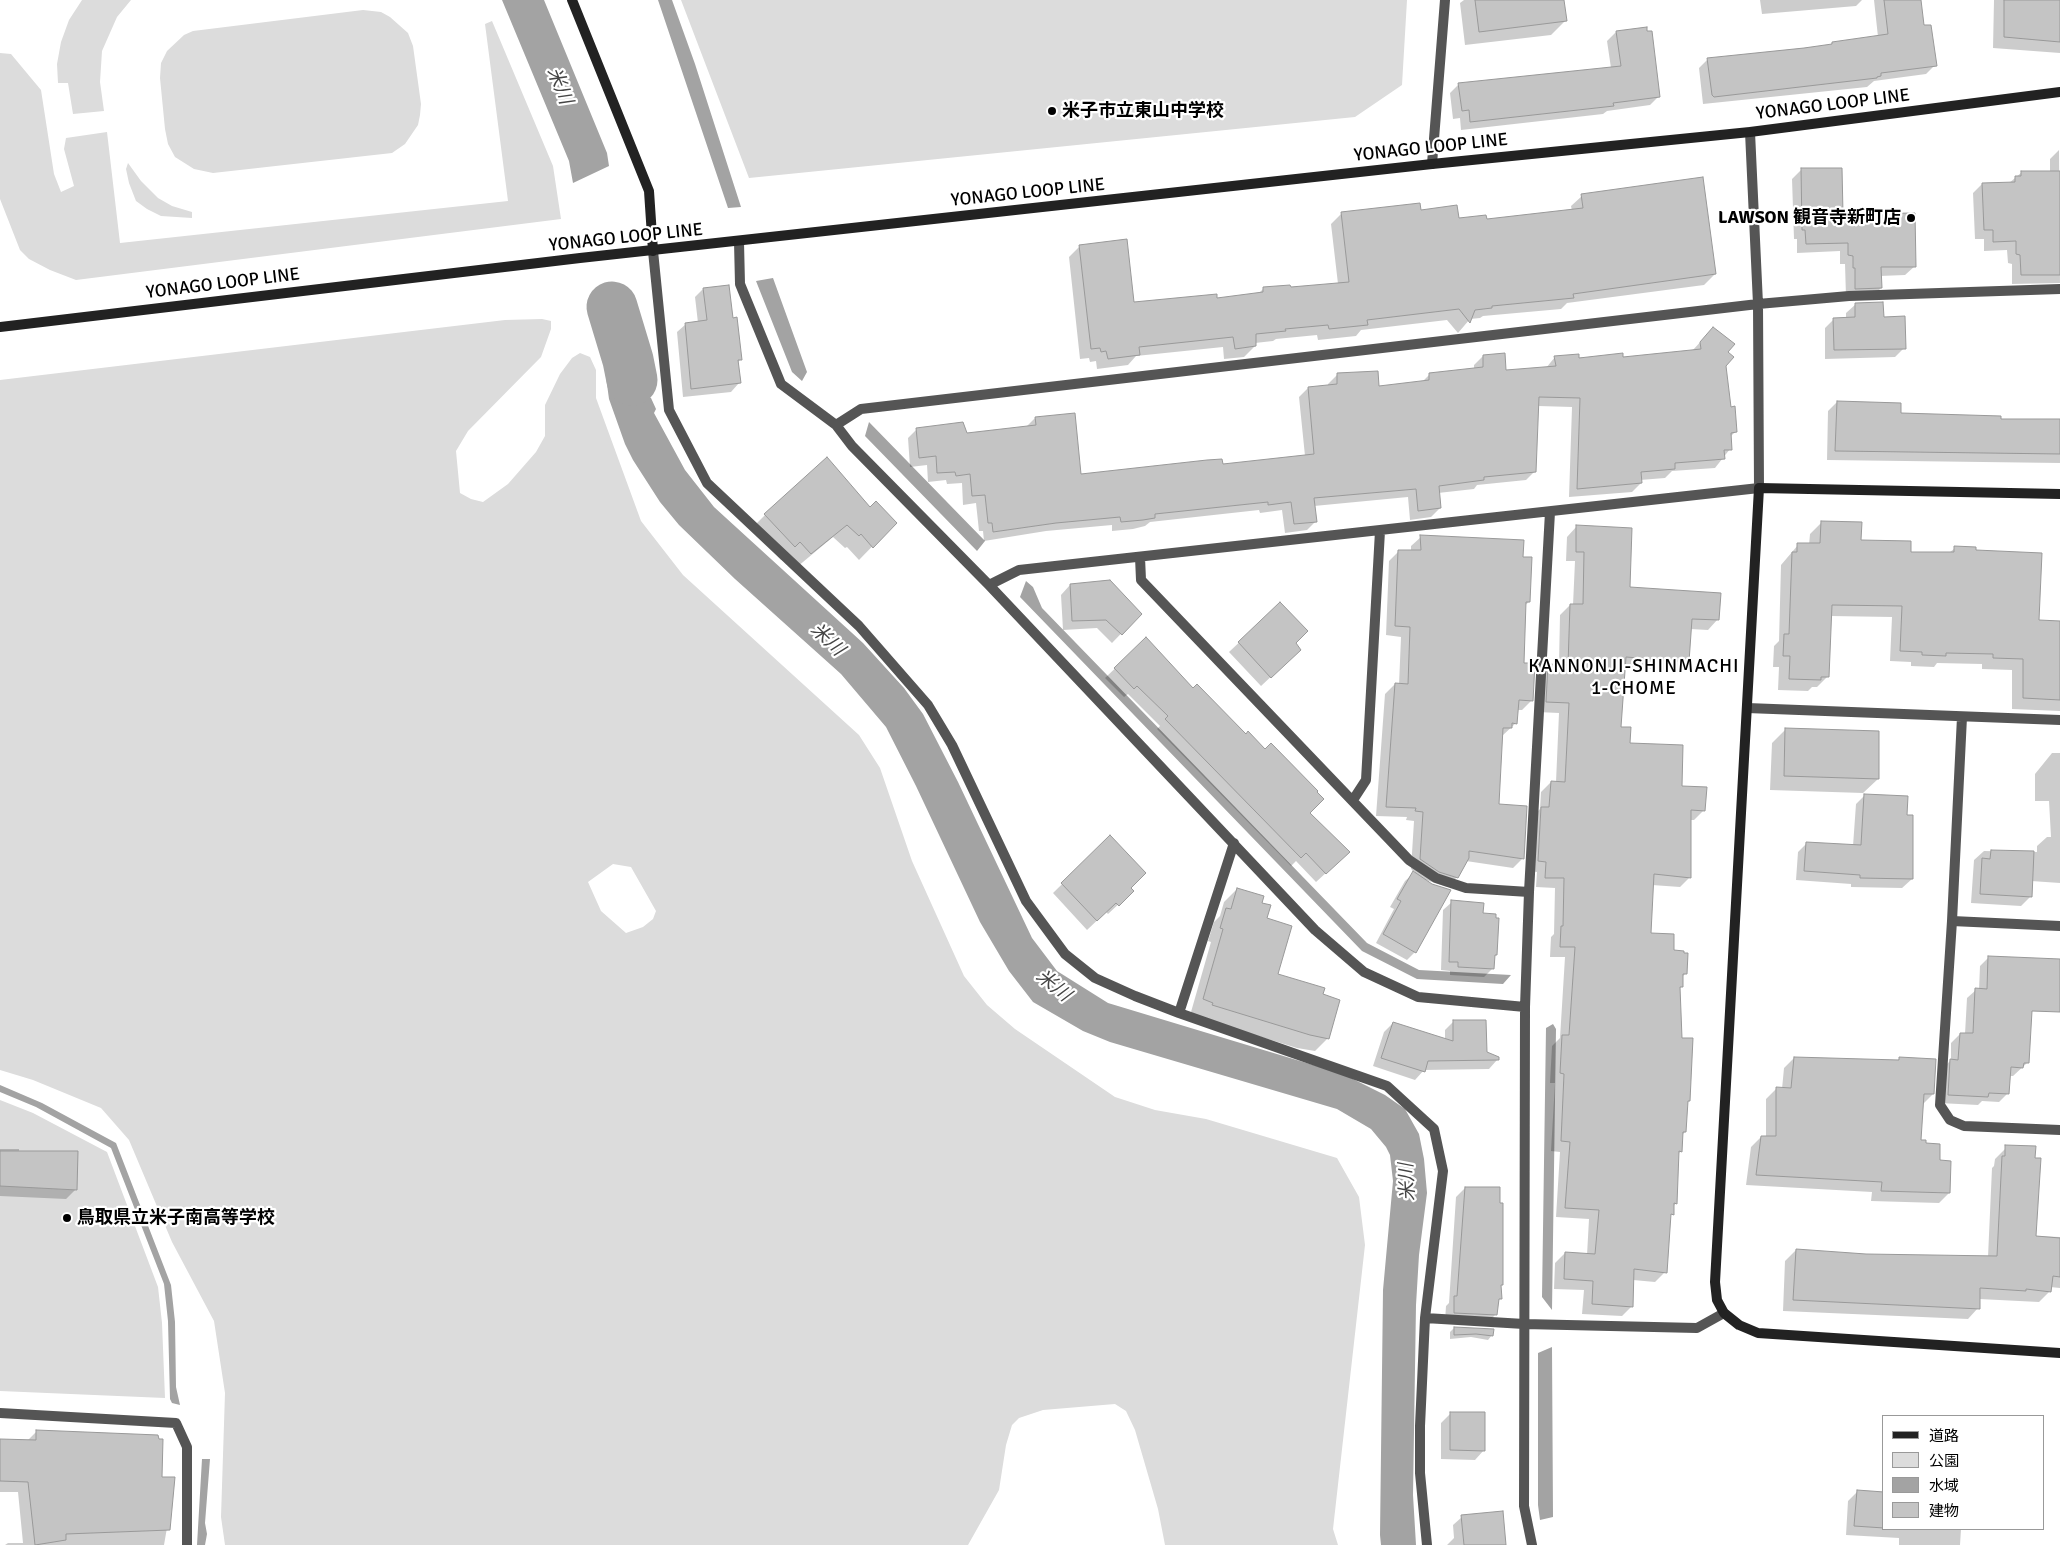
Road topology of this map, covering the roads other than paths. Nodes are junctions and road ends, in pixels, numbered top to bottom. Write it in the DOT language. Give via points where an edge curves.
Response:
graph roads {
  1 [pos="572,0"];
  2 [pos="1445,0"];
  3 [pos="2060,92"];
  4 [pos="1750,132"];
  5 [pos="1432,164"];
  6 [pos="739,242"];
  7 [pos="653,251"];
  8 [pos="2060,289"];
  9 [pos="1758,304"];
  10 [pos="0,327"];
  11 [pos="836,425"];
  12 [pos="1759,488"];
  13 [pos="2060,494"];
  14 [pos="1550,512"];
  15 [pos="1380,531"];
  16 [pos="1140,557"];
  17 [pos="989,585"];
  18 [pos="1747,708"];
  19 [pos="1962,717"];
  20 [pos="2060,720"];
  21 [pos="1353,800"];
  22 [pos="1234,843"];
  23 [pos="1529,892"];
  24 [pos="1952,921"];
  25 [pos="2060,926"];
  26 [pos="1525,1007"];
  27 [pos="1179,1013"];
  28 [pos="2060,1130"];
  29 [pos="1724,1313"];
  30 [pos="1425,1318"];
  31 [pos="1524,1324"];
  32 [pos="2060,1353"];
  33 [pos="0,1413"];
  34 [pos="187,1545"];
  35 [pos="1427,1545"];
  36 [pos="1532,1545"];
  1 -- 7 [label="main road" via="649,191"];
  2 -- 5 [label="street"];
  3 -- 4 [label="main road, YONAGO LOOP LINE"];
  4 -- 5 [label="main road, YONAGO LOOP LINE"];
  4 -- 9 [label="street"];
  5 -- 6 [label="main road, YONAGO LOOP LINE"];
  6 -- 7 [label="main road, YONAGO LOOP LINE"];
  6 -- 11 [label="street" via="740,284 781,384"];
  7 -- 10 [label="main road, YONAGO LOOP LINE"];
  7 -- 27 [label="street" via="669,410 708,483 859,626 928,705 952,745 1026,901 1065,954 1095,978"];
  8 -- 9 [label="street" via="1849,296"];
  9 -- 11 [label="street" via="861,409"];
  9 -- 12 [label="street"];
  11 -- 17 [label="street" via="852,446"];
  12 -- 13 [label="main road"];
  12 -- 14 [label="street"];
  12 -- 18 [label="main road"];
  14 -- 15 [label="street"];
  14 -- 23 [label="street"];
  15 -- 16 [label="street"];
  15 -- 21 [label="street" via="1366,780"];
  16 -- 17 [label="street" via="1019,570"];
  16 -- 21 [label="street" via="1141,580"];
  17 -- 22 [label="street"];
  18 -- 19 [label="street"];
  18 -- 29 [label="main road" via="1715,1282 1717,1300"];
  19 -- 20 [label="street"];
  19 -- 24 [label="street"];
  21 -- 23 [label="street" via="1409,860 1436,878 1466,888"];
  22 -- 26 [label="street" via="1315,930 1364,972 1418,997"];
  22 -- 27 [label="street"];
  23 -- 26 [label="street"];
  24 -- 25 [label="street"];
  24 -- 28 [label="street" via="1939,1096 1942,1111 1950,1120 1964,1126"];
  26 -- 31 [label="street"];
  27 -- 30 [label="street" via="1387,1086 1434,1130 1443,1171"];
  29 -- 31 [label="street" via="1697,1328"];
  29 -- 32 [label="main road" via="1758,1334"];
  30 -- 31 [label="street"];
  30 -- 35 [label="street" via="1420,1473"];
  31 -- 36 [label="street" via="1524,1506"];
  33 -- 34 [label="street" via="176,1424 187,1447"];
}
